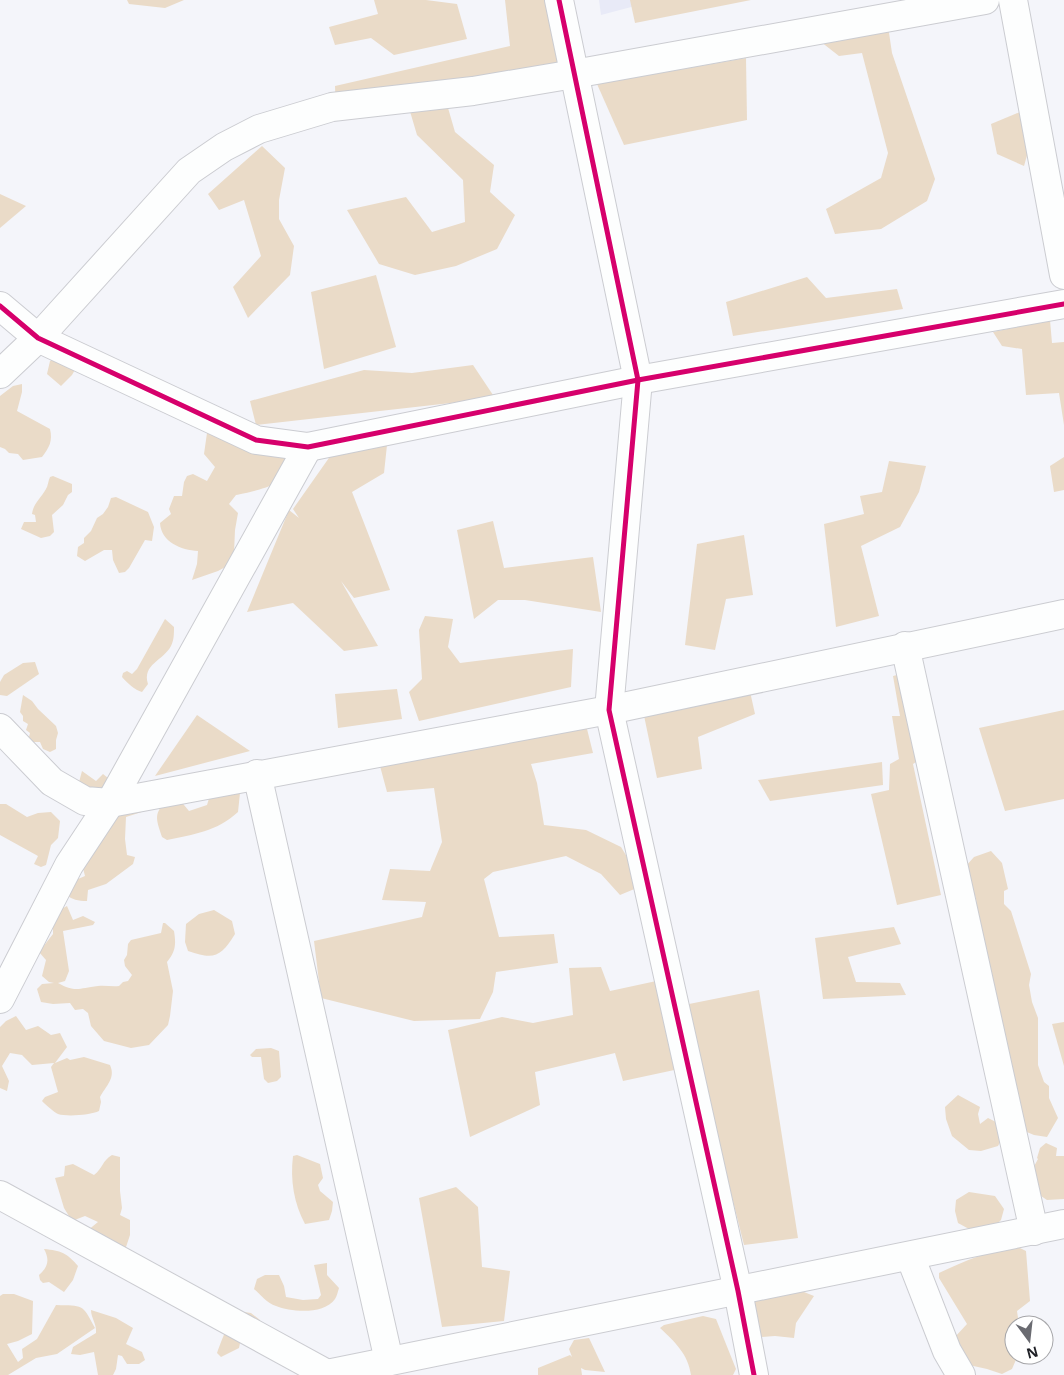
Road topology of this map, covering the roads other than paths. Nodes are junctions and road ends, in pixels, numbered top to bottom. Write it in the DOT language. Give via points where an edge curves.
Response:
graph roads {
  1 [pos="559,0"];
  2 [pos="985,0"];
  3 [pos="1013,0"];
  4 [pos="574,74"];
  5 [pos="1064,275"];
  6 [pos="1064,304"];
  7 [pos="0,306"];
  8 [pos="38,338"];
  9 [pos="0,374"];
  10 [pos="638,380"];
  11 [pos="308,447"];
  12 [pos="1064,614"];
  13 [pos="905,646"];
  14 [pos="609,710"];
  15 [pos="0,728"];
  16 [pos="257,774"];
  17 [pos="110,803"];
  18 [pos="0,999"];
  19 [pos="0,1195"];
  20 [pos="1064,1224"];
  21 [pos="1034,1231"];
  22 [pos="910,1256"];
  23 [pos="738,1291"];
  24 [pos="389,1361"];
  25 [pos="324,1374"];
  26 [pos="754,1375"];
  27 [pos="961,1375"];
  1 -- 4 [label="street"];
  2 -- 4 [label="street"];
  3 -- 5 [label="street"];
  4 -- 8 [label="street" via="473,91 332,107 258,129 224,146 189,171"];
  4 -- 10 [label="street"];
  6 -- 10 [label="street"];
  7 -- 8 [label="street"];
  8 -- 9 [label="street"];
  8 -- 11 [label="street" via="256,440"];
  10 -- 11 [label="street"];
  10 -- 14 [label="street"];
  11 -- 17 [label="street"];
  12 -- 13 [label="street"];
  13 -- 14 [label="street"];
  13 -- 21 [label="street"];
  14 -- 16 [label="street"];
  14 -- 23 [label="street"];
  15 -- 17 [label="street" via="52,782 85,801"];
  16 -- 17 [label="street"];
  16 -- 24 [label="street"];
  17 -- 18 [label="street" via="69,865"];
  19 -- 25 [label="street"];
  20 -- 21 [label="street"];
  21 -- 22 [label="street"];
  22 -- 23 [label="street"];
  22 -- 27 [label="street" via="947,1351"];
  23 -- 24 [label="street"];
  23 -- 26 [label="street"];
  24 -- 25 [label="street"];
}
